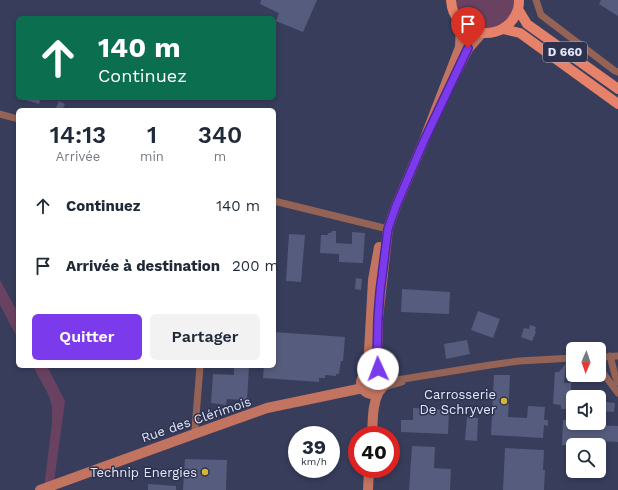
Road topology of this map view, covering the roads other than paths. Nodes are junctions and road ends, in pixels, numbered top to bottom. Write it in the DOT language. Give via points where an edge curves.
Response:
graph roads {
  1 [pos="451,0"];
  2 [pos="536,0"];
  3 [pos="519,4"];
  4 [pos="461,24"];
  5 [pos="503,29"];
  6 [pos="482,33"];
  7 [pos="618,72"];
  8 [pos="618,89"];
  9 [pos="618,104"];
  10 [pos="0,114"];
  11 [pos="16,118"];
  12 [pos="423,143"];
  13 [pos="276,201"];
  14 [pos="388,229"];
  15 [pos="614,356"];
  16 [pos="566,358"];
  17 [pos="200,368"];
  18 [pos="459,369"];
  19 [pos="379,375"];
  20 [pos="364,376"];
  21 [pos="606,378"];
  22 [pos="618,382"];
  23 [pos="364,389"];
  24 [pos="380,390"];
  25 [pos="618,393"];
  26 [pos="369,426"];
  27 [pos="371,426"];
  28 [pos="197,432"];
  29 [pos="369,478"];
  30 [pos="41,490"];
  31 [pos="368,490"];
  1 -- 4 [label="main road" via="454,14"];
  2 -- 7 [label="street" via="541,15"];
  3 -- 5 [label="main road" via="512,20"];
  3 -- 8 [label="main road, D 660" via="527,24"];
  4 -- 6 [label="main road"];
  4 -- 12 [label="street" via="460,47"];
  5 -- 6 [label="main road" via="493,33"];
  5 -- 9 [label="main road, D 660" via="520,33"];
  6 -- 12 [label="street" via="468,48"];
  10 -- 11 [label="street"];
  12 -- 14 [label="street"];
  13 -- 14 [label="street"];
  14 -- 19 [label="street" via="378,318"];
  14 -- 20 [label="street" via="381,237 373,280 368,369"];
  15 -- 22 [label="street"];
  16 -- 18 [label="street" via="519,361"];
  17 -- 28 [label="street" via="195,429"];
  18 -- 19 [label="street" via="397,380"];
  18 -- 24 [label="street"];
  19 -- 20 [label="street" via="370,373"];
  19 -- 24 [label="street" via="383,381"];
  20 -- 23 [label="street"];
  21 -- 25 [label="street"];
  23 -- 24 [label="street" via="370,394"];
  23 -- 26 [label="street"];
  23 -- 28 [label="street, Rue des Clérimois" via="267,408"];
  24 -- 27 [label="street" via="376,398"];
  28 -- 30 [label="street, Rue des Clérimois"];
  29 -- 31 [label="street"];
}
